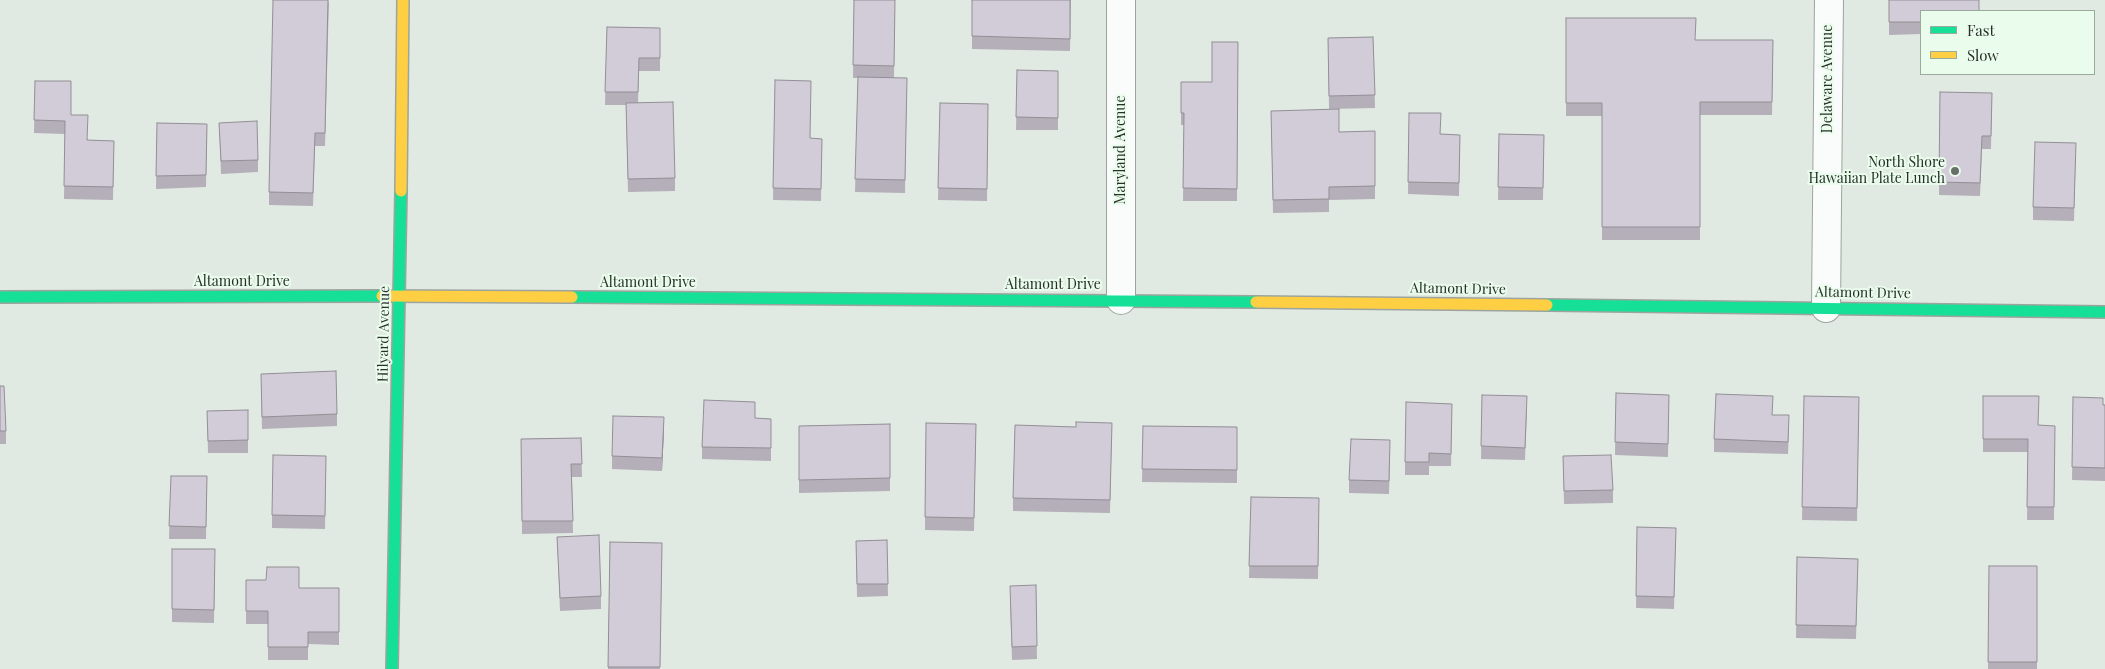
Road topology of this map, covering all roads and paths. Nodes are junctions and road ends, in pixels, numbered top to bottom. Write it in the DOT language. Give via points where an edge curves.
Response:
graph roads {
  1 [pos="403,0"];
  2 [pos="1121,0"];
  3 [pos="1829,0"];
  4 [pos="400,296"];
  5 [pos="0,297"];
  6 [pos="1121,300"];
  7 [pos="1826,308"];
  8 [pos="2105,312"];
  9 [pos="392,669"];
  1 -- 4 [label="main road, Hilyard Avenue"];
  2 -- 6 [label="street, Maryland Avenue"];
  3 -- 7 [label="street, Delaware Avenue"];
  4 -- 5 [label="main road, Altamont Drive"];
  4 -- 6 [label="main road, Altamont Drive"];
  4 -- 9 [label="main road, Hilyard Avenue"];
  6 -- 7 [label="main road, Altamont Drive"];
  7 -- 8 [label="main road, Altamont Drive"];
}
